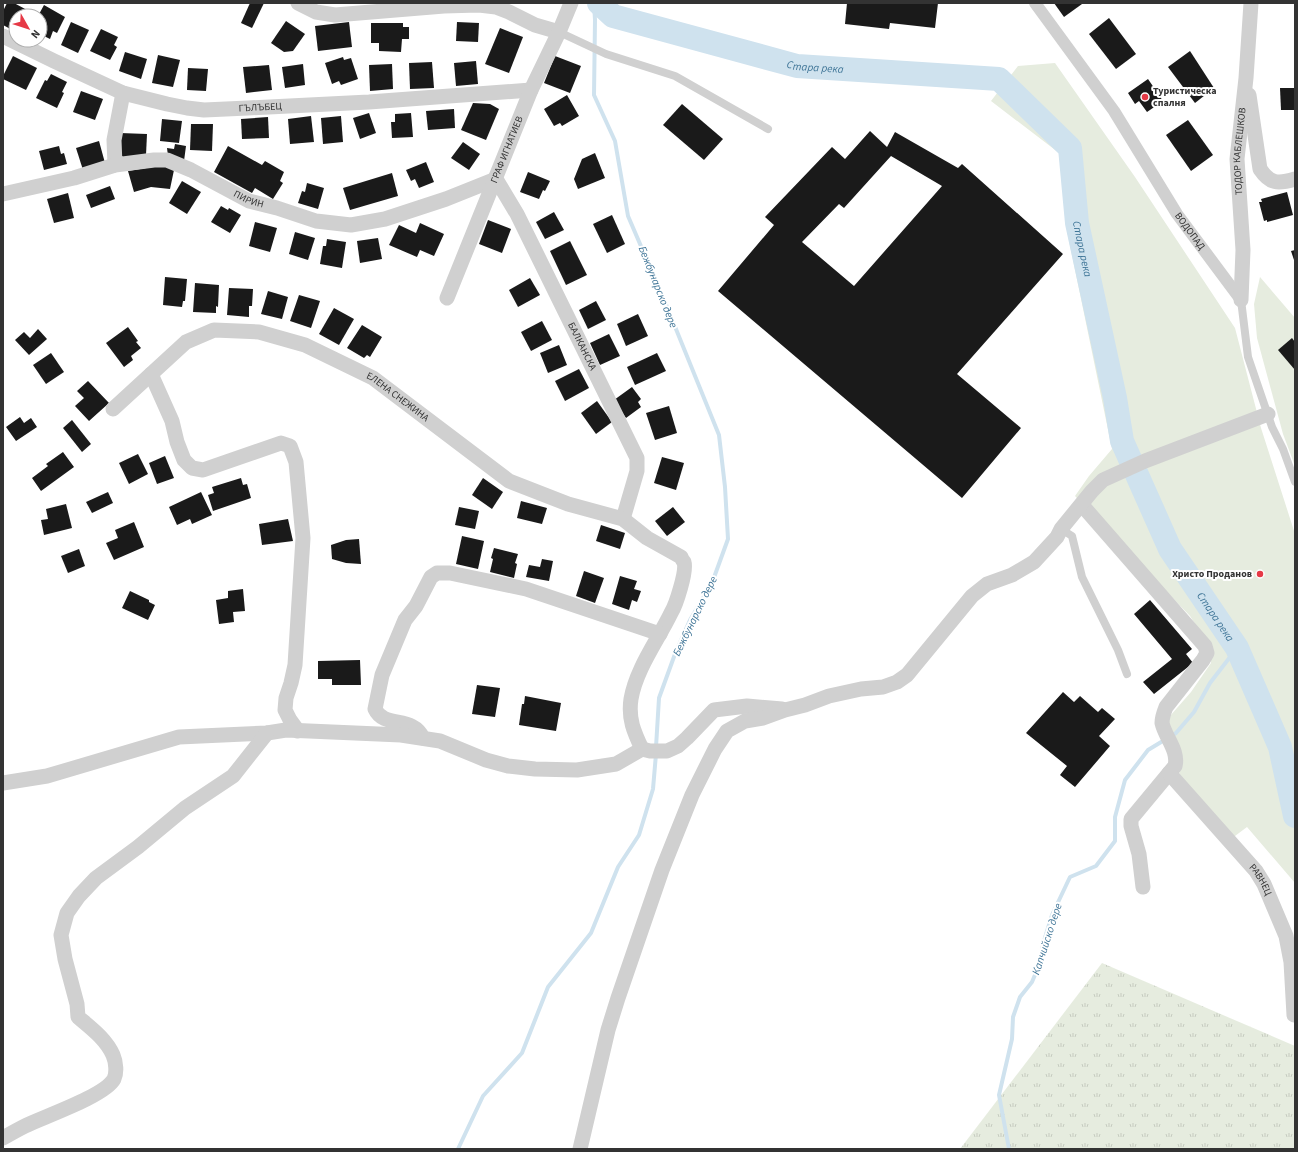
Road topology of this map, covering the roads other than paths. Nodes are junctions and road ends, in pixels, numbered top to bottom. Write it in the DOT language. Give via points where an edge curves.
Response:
graph roads {
  1 [pos="298,3"];
  2 [pos="571,3"];
  3 [pos="1035,3"];
  4 [pos="1251,3"];
  5 [pos="559,32"];
  6 [pos="3,36"];
  7 [pos="1246,78"];
  8 [pos="531,90"];
  9 [pos="123,92"];
  10 [pos="768,129"];
  11 [pos="115,165"];
  12 [pos="496,179"];
  13 [pos="1295,179"];
  14 [pos="3,194"];
  15 [pos="447,298"];
  16 [pos="1241,300"];
  17 [pos="151,374"];
  18 [pos="113,409"];
  19 [pos="1268,414"];
  20 [pos="1295,482"];
  21 [pos="1082,505"];
  22 [pos="623,519"];
  23 [pos="1061,529"];
  24 [pos="660,634"];
  25 [pos="1127,674"];
  26 [pos="785,710"];
  27 [pos="298,730"];
  28 [pos="267,732"];
  29 [pos="423,738"];
  30 [pos="646,750"];
  31 [pos="1169,774"];
  32 [pos="3,783"];
  33 [pos="1143,887"];
  34 [pos="1294,1015"];
  35 [pos="3,1138"];
  36 [pos="580,1149"];
  1 -- 5 [label="street" via="316,12 335,15 479,5 509,12 535,25"];
  2 -- 5 [label="street, ГРАФ ИГНАТИЕВ"];
  3 -- 16 [label="street, ВОДОПАД" via="1114,111 1177,214"];
  4 -- 7 [label="street, ТОДОР КАБЛЕШКОВ"];
  5 -- 8 [label="street, ГРАФ ИГНАТИЕВ"];
  5 -- 10 [label="lane" via="606,54 674,76"];
  6 -- 9 [label="street, ГЪЛЪБЕЦ"];
  7 -- 13 [label="street" via="1260,169 1265,177 1279,183"];
  7 -- 16 [label="street, ТОДОР КАБЛЕШКОВ" via="1237,159 1243,250"];
  8 -- 9 [label="street, ГЪЛЪБЕЦ" via="369,102 204,110 167,104"];
  8 -- 12 [label="street, ГРАФ ИГНАТИЕВ"];
  9 -- 11 [label="street" via="114,140"];
  11 -- 12 [label="street, ПИРИН" via="167,160 249,201 316,221 351,225 385,219"];
  11 -- 14 [label="street, ПИРИН" via="74,178"];
  12 -- 15 [label="street, ГРАФ ИГНАТИЕВ"];
  12 -- 22 [label="street, БАЛКАНСКА" via="517,214 637,458 637,471"];
  16 -- 19 [label="lane, ВОДОПАД" via="1248,357"];
  17 -- 18 [label="street, ЕЛЕНА СНЕЖИНА"];
  17 -- 22 [label="street, ЕЛЕНА СНЕЖИНА" via="186,342 214,330 259,332 297,343 373,378 510,482 568,504"];
  17 -- 27 [label="street" via="172,421 184,460 192,468 203,470 281,443 290,446 293,451 302,545 295,665 285,710"];
  19 -- 20 [label="lane, ВОДОПАД"];
  19 -- 21 [label="street" via="1121,471 1103,480"];
  21 -- 23 [label="street"];
  21 -- 31 [label="street" via="1205,646 1207,653 1203,660 1166,707 1163,716 1162,724 1176,761"];
  22 -- 24 [label="street, ЕЛЕНА СНЕЖИНА" via="684,562 680,588 672,612"];
  23 -- 25 [label="lane" via="1072,536 1082,577"];
  23 -- 26 [label="street" via="1034,562 1012,575 986,584 972,596 907,675 883,686 829,696"];
  24 -- 29 [label="street" via="526,589 450,573 437,573 431,577 416,606 405,620 382,675 375,709 386,719 412,725"];
  24 -- 30 [label="street" via="631,698 632,728"];
  26 -- 30 [label="street" via="747,706 714,710 678,746 667,751"];
  26 -- 36 [label="street" via="764,718 745,721 727,731 692,795 662,870 618,998"];
  27 -- 28 [label="street"];
  27 -- 29 [label="street"];
  28 -- 32 [label="street" via="179,738 47,776"];
  28 -- 35 [label="street" via="233,776 185,808 96,878 67,913 61,935 78,1017 105,1041 113,1056 116,1070 114,1080 75,1105 24,1126"];
  29 -- 30 [label="street" via="440,741 493,762 535,770 577,770 616,764"];
  31 -- 33 [label="street" via="1131,819"];
  31 -- 34 [label="street, РАВНЕЦ" via="1256,871 1264,884 1286,936 1291,962"];
}
